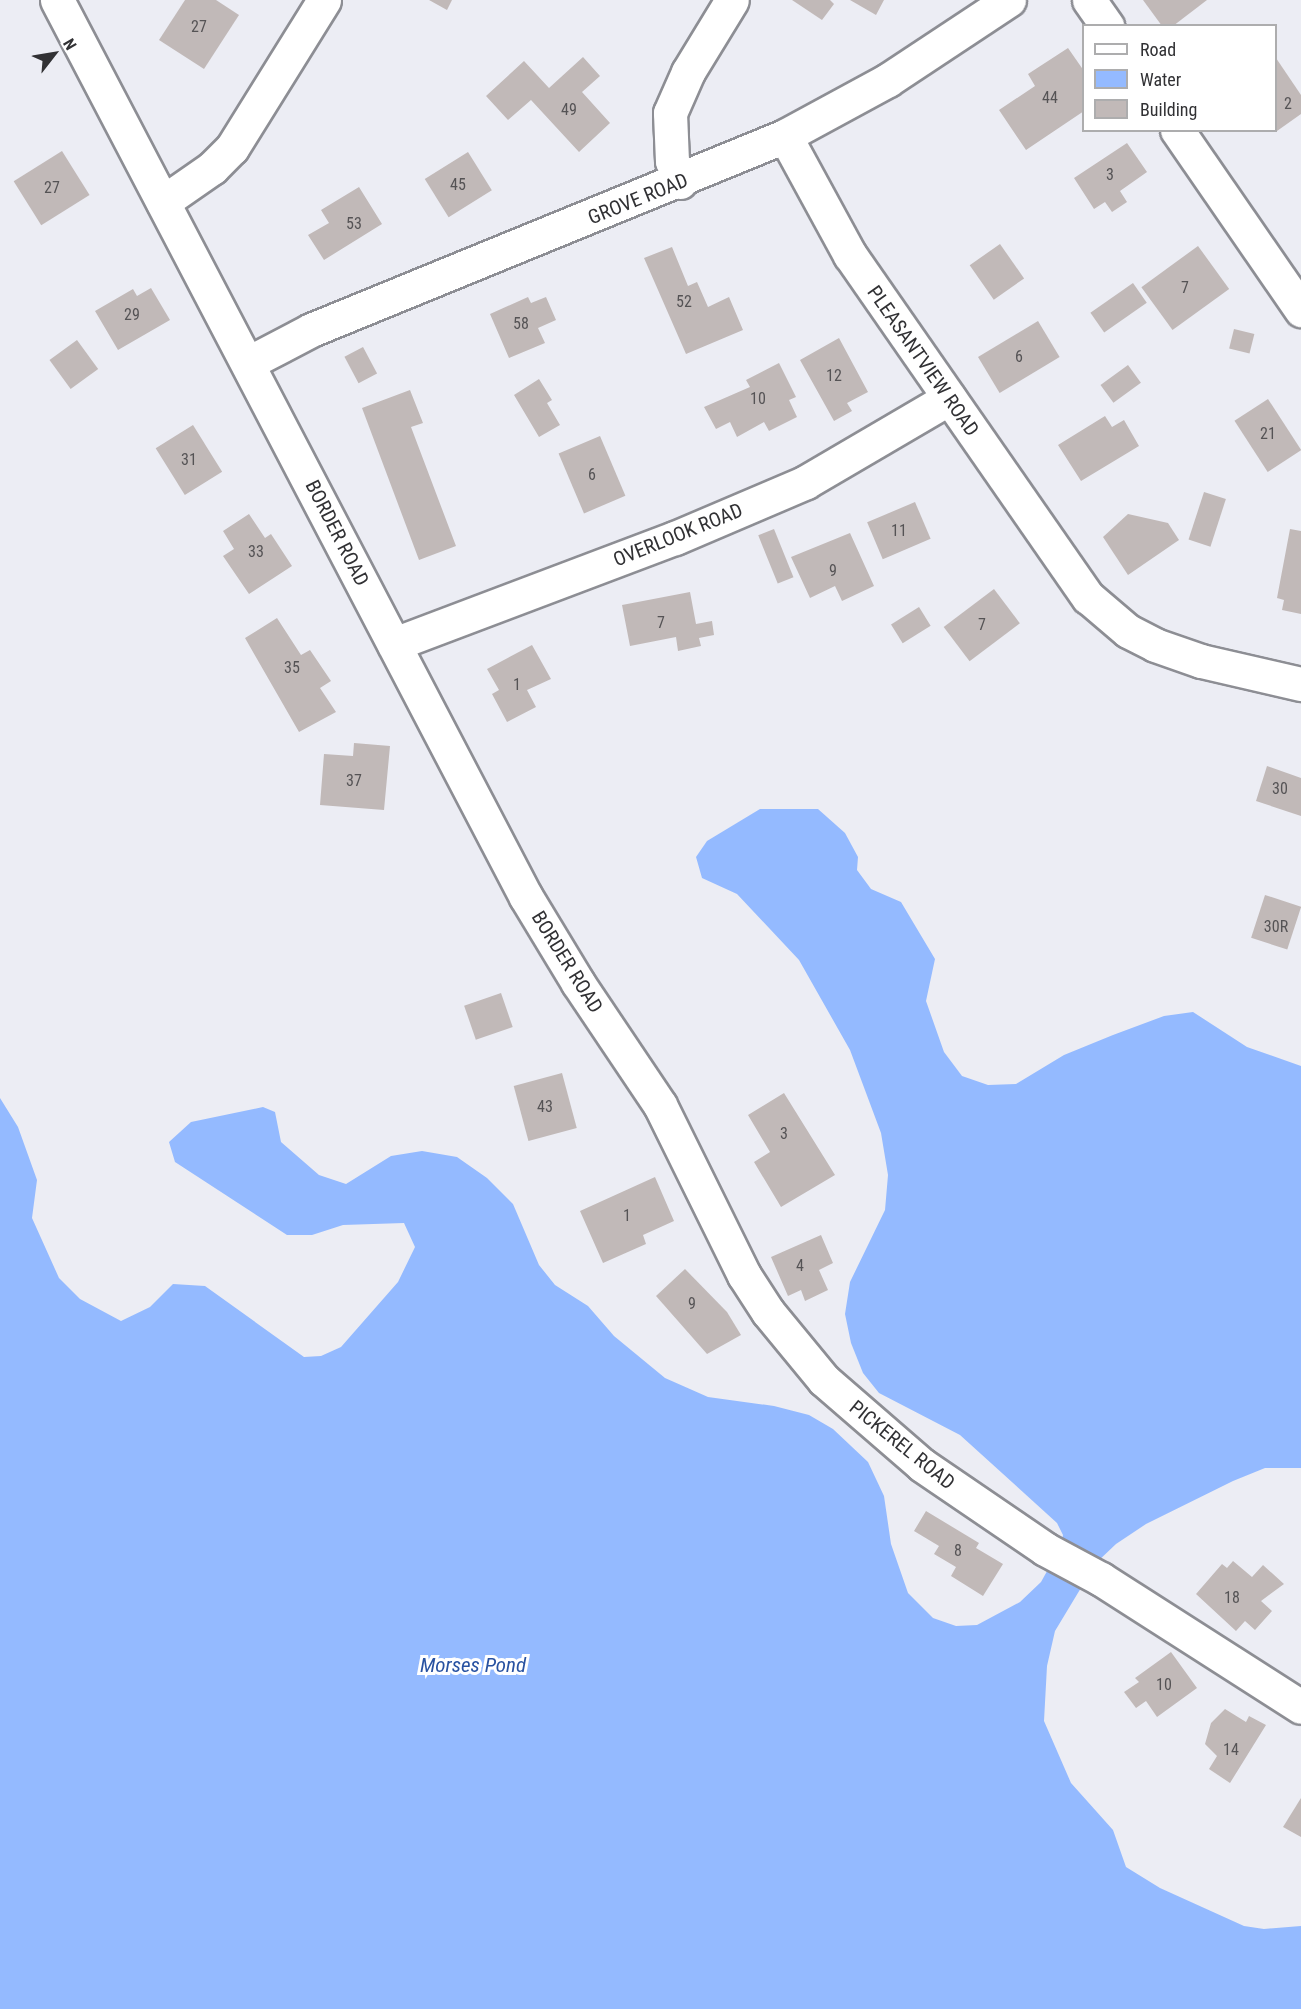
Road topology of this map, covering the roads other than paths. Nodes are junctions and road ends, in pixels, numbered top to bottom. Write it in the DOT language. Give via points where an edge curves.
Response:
graph roads {
  1 [pos="57,0"];
  2 [pos="324,0"];
  3 [pos="732,0"];
  4 [pos="1009,0"];
  5 [pos="1089,0"];
  6 [pos="1106,24"];
  7 [pos="1178,132"];
  8 [pos="785,136"];
  9 [pos="680,182"];
  10 [pos="163,202"];
  11 [pos="1301,310"];
  12 [pos="248,363"];
  13 [pos="949,398"];
  14 [pos="394,644"];
  15 [pos="1301,684"];
  16 [pos="630,1059"];
  17 [pos="1301,1707"];
  1 -- 10 [label="street, BORDER ROAD"];
  2 -- 10 [label="street" via="232,148 212,168"];
  3 -- 9 [label="street" via="688,72 670,113 671,152"];
  4 -- 8 [label="street, GROVE ROAD" via="888,81"];
  5 -- 6 [label="street"];
  7 -- 11 [label="street"];
  8 -- 9 [label="street, GROVE ROAD"];
  8 -- 13 [label="street, PLEASANTVIEW ROAD" via="850,255"];
  9 -- 12 [label="street, GROVE ROAD" via="311,330"];
  10 -- 12 [label="street, BORDER ROAD"];
  12 -- 14 [label="street, BORDER ROAD"];
  13 -- 14 [label="street, OVERLOOK ROAD" via="806,482 675,538"];
  13 -- 15 [label="street, PLEASANTVIEW ROAD" via="1072,579 1104,613 1155,645 1201,661"];
  14 -- 16 [label="street, BORDER ROAD" via="531,906"];
  16 -- 17 [label="street, PICKEREL ROAD" via="685,1149 744,1275 796,1350 856,1410 922,1465 1046,1550 1101,1579"];
}
